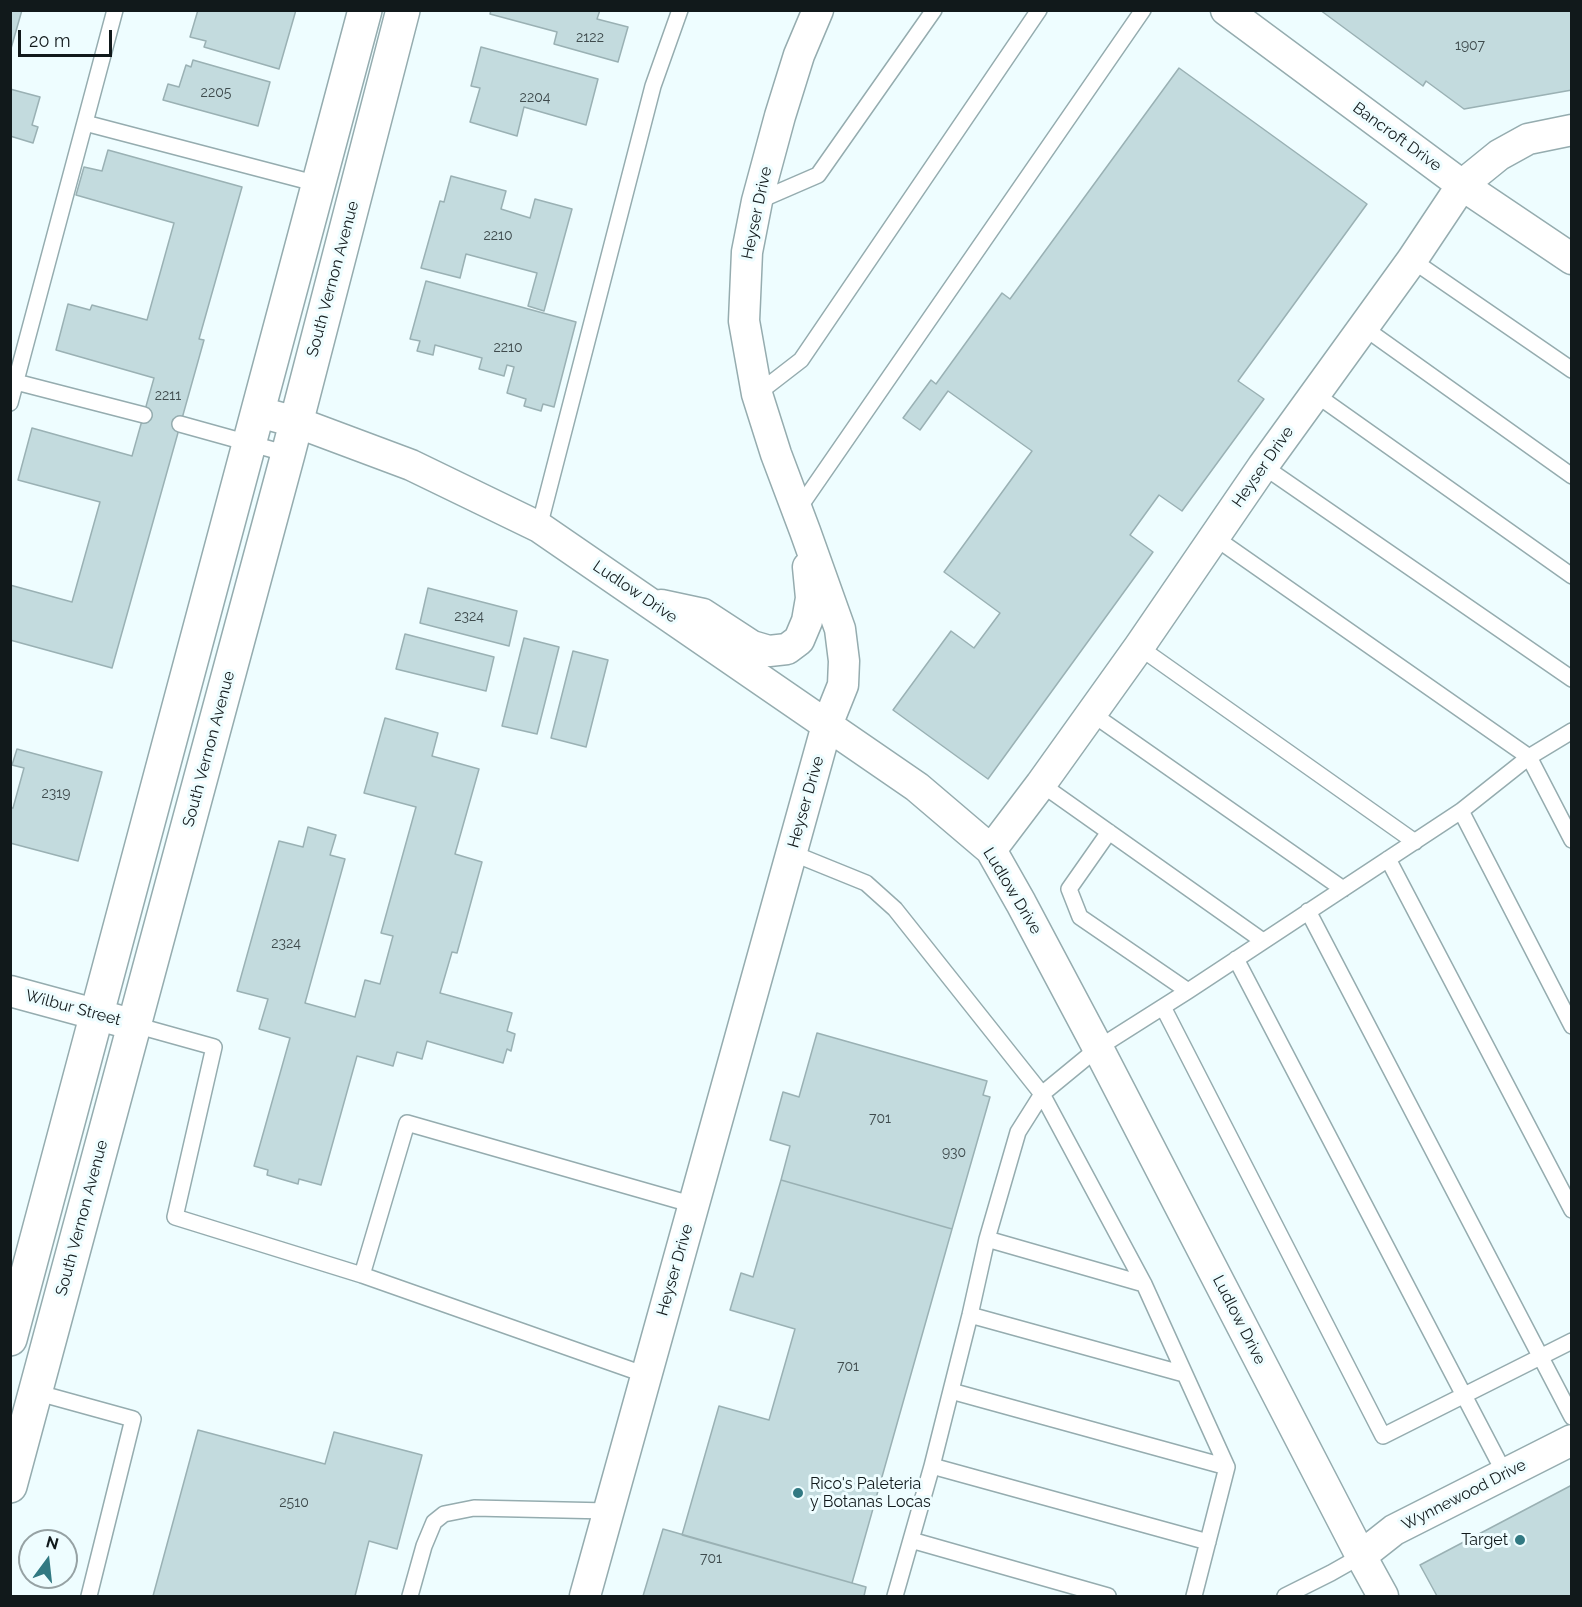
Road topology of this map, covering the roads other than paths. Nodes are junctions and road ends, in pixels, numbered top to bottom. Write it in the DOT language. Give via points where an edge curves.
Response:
graph roads {
  1 [pos="115,10"];
  2 [pos="365,10"];
  3 [pos="403,10"];
  4 [pos="680,10"];
  5 [pos="818,10"];
  6 [pos="934,10"];
  7 [pos="1039,10"];
  8 [pos="1143,10"];
  9 [pos="1226,10"];
  10 [pos="85,123"];
  11 [pos="1572,130"];
  12 [pos="318,184"];
  13 [pos="1462,185"];
  14 [pos="757,201"];
  15 [pos="1572,259"];
  16 [pos="1412,260"];
  17 [pos="1363,327"];
  18 [pos="1572,370"];
  19 [pos="16,382"];
  20 [pos="757,394"];
  21 [pos="1315,394"];
  22 [pos="10,403"];
  23 [pos="258,412"];
  24 [pos="144,415"];
  25 [pos="296,422"];
  26 [pos="180,424"];
  27 [pos="249,443"];
  28 [pos="288,454"];
  29 [pos="1263,466"];
  30 [pos="1572,476"];
  31 [pos="801,521"];
  32 [pos="539,526"];
  33 [pos="1214,537"];
  34 [pos="1572,576"];
  35 [pos="651,603"];
  36 [pos="1139,646"];
  37 [pos="1572,679"];
  38 [pos="1091,713"];
  39 [pos="827,725"];
  40 [pos="1572,731"];
  41 [pos="1529,757"];
  42 [pos="1041,784"];
  43 [pos="1461,811"];
  44 [pos="1109,832"];
  45 [pos="1572,840"];
  46 [pos="1415,842"];
  47 [pos="991,850"];
  48 [pos="792,853"];
  49 [pos="1388,859"];
  50 [pos="1342,889"];
  51 [pos="1308,911"];
  52 [pos="1263,941"];
  53 [pos="1236,959"];
  54 [pos="10,991"];
  55 [pos="1188,991"];
  56 [pos="1163,1007"];
  57 [pos="97,1015"];
  58 [pos="135,1025"];
  59 [pos="1572,1026"];
  60 [pos="1098,1048"];
  61 [pos="1042,1094"];
  62 [pos="693,1204"];
  63 [pos="1572,1210"];
  64 [pos="987,1239"];
  65 [pos="362,1275"];
  66 [pos="1144,1284"];
  67 [pos="970,1315"];
  68 [pos="10,1339"];
  69 [pos="1572,1341"];
  70 [pos="1540,1357"];
  71 [pos="1184,1374"];
  72 [pos="646,1375"];
  73 [pos="951,1391"];
  74 [pos="35,1392"];
  75 [pos="1464,1395"];
  76 [pos="1572,1417"];
  77 [pos="1572,1440"];
  78 [pos="932,1466"];
  79 [pos="1227,1467"];
  80 [pos="1505,1474"];
  81 [pos="10,1486"];
  82 [pos="608,1511"];
  83 [pos="911,1540"];
  84 [pos="1208,1542"];
  85 [pos="1360,1556"];
  86 [pos="89,1596"];
  87 [pos="410,1596"];
  88 [pos="585,1596"];
  89 [pos="895,1596"];
  90 [pos="1108,1596"];
  91 [pos="1194,1596"];
  92 [pos="1285,1596"];
  93 [pos="1383,1596"];
  1 -- 10 [label="lane"];
  2 -- 12 [label="main road"];
  3 -- 25 [label="main road, South Vernon Avenue"];
  4 -- 32 [label="lane" via="653,86"];
  5 -- 14 [label="street, Heyser Drive" via="799,54"];
  6 -- 14 [label="lane" via="818,175"];
  7 -- 20 [label="lane" via="801,360"];
  8 -- 31 [label="lane"];
  9 -- 13 [label="street, Bancroft Drive"];
  10 -- 12 [label="lane"];
  10 -- 19 [label="lane"];
  11 -- 13 [label="street, Heyser Drive" via="1528,139 1499,155"];
  12 -- 23 [label="main road"];
  13 -- 15 [label="street, Bancroft Drive"];
  13 -- 16 [label="street, Heyser Drive"];
  14 -- 20 [label="street, Heyser Drive" via="747,252 744,321"];
  16 -- 17 [label="street, Heyser Drive"];
  16 -- 18 [label="lane"];
  17 -- 21 [label="street, Heyser Drive"];
  17 -- 30 [label="lane"];
  19 -- 22 [label="lane"];
  19 -- 24 [label="lane"];
  20 -- 31 [label="street, Heyser Drive"];
  21 -- 29 [label="street, Heyser Drive"];
  21 -- 34 [label="lane"];
  23 -- 25 [label="street, Ludlow Drive"];
  23 -- 27 [label="main road"];
  25 -- 28 [label="main road, South Vernon Avenue"];
  25 -- 32 [label="street, Ludlow Drive" via="411,465"];
  26 -- 27 [label="lane"];
  27 -- 28 [label="lane"];
  27 -- 57 [label="main road"];
  28 -- 58 [label="main road, South Vernon Avenue"];
  29 -- 33 [label="street, Heyser Drive"];
  29 -- 37 [label="lane"];
  31 -- 35 [label="street" via="811,598 799,640 787,649 769,651 752,646 703,614"];
  31 -- 39 [label="street, Heyser Drive" via="840,629 843,685"];
  32 -- 35 [label="street, Ludlow Drive"];
  33 -- 36 [label="street, Heyser Drive"];
  33 -- 41 [label="lane"];
  35 -- 39 [label="street, Ludlow Drive"];
  36 -- 38 [label="street, Heyser Drive"];
  36 -- 46 [label="lane"];
  38 -- 42 [label="street, Heyser Drive"];
  38 -- 50 [label="lane"];
  39 -- 47 [label="street, Ludlow Drive" via="917,787"];
  39 -- 48 [label="street, Heyser Drive"];
  40 -- 41 [label="lane"];
  41 -- 43 [label="lane"];
  41 -- 45 [label="lane"];
  42 -- 44 [label="lane"];
  42 -- 47 [label="street, Heyser Drive"];
  43 -- 46 [label="lane"];
  43 -- 59 [label="lane"];
  44 -- 52 [label="lane"];
  44 -- 55 [label="lane" via="1069,889 1080,917"];
  46 -- 49 [label="lane"];
  47 -- 60 [label="street, Ludlow Drive"];
  48 -- 61 [label="lane" via="866,883 895,909"];
  48 -- 62 [label="street, Heyser Drive"];
  49 -- 50 [label="lane"];
  49 -- 63 [label="lane"];
  50 -- 51 [label="lane"];
  51 -- 52 [label="lane"];
  51 -- 70 [label="lane"];
  52 -- 53 [label="lane"];
  53 -- 55 [label="lane"];
  53 -- 75 [label="lane"];
  54 -- 57 [label="street, Wilbur Street"];
  55 -- 56 [label="lane"];
  56 -- 60 [label="lane"];
  56 -- 75 [label="lane" via="1383,1436"];
  57 -- 58 [label="street, Wilbur Street"];
  57 -- 68 [label="main road"];
  58 -- 65 [label="lane" via="214,1047 175,1218"];
  58 -- 74 [label="main road, South Vernon Avenue"];
  60 -- 61 [label="lane"];
  60 -- 85 [label="street, Ludlow Drive"];
  61 -- 64 [label="lane" via="1017,1132"];
  61 -- 66 [label="lane"];
  62 -- 65 [label="lane" via="407,1123"];
  62 -- 72 [label="street, Heyser Drive"];
  64 -- 66 [label="lane"];
  64 -- 67 [label="lane"];
  65 -- 72 [label="lane"];
  66 -- 71 [label="lane"];
  67 -- 71 [label="lane"];
  67 -- 73 [label="lane"];
  69 -- 70 [label="lane"];
  70 -- 75 [label="lane"];
  70 -- 76 [label="lane"];
  71 -- 79 [label="lane"];
  72 -- 82 [label="street, Heyser Drive"];
  73 -- 78 [label="lane"];
  73 -- 79 [label="lane"];
  74 -- 81 [label="main road, South Vernon Avenue"];
  74 -- 86 [label="lane" via="134,1419"];
  75 -- 80 [label="lane"];
  77 -- 80 [label="street, Wynnewood Drive"];
  78 -- 83 [label="lane"];
  78 -- 84 [label="lane"];
  79 -- 84 [label="lane"];
  80 -- 85 [label="street, Wynnewood Drive" via="1394,1530"];
  82 -- 87 [label="lane" via="474,1508 444,1514 430,1530"];
  82 -- 88 [label="street, Heyser Drive"];
  83 -- 89 [label="lane"];
  83 -- 90 [label="lane"];
  84 -- 91 [label="lane"];
  85 -- 92 [label="lane"];
  85 -- 93 [label="street, Ludlow Drive"];
}
